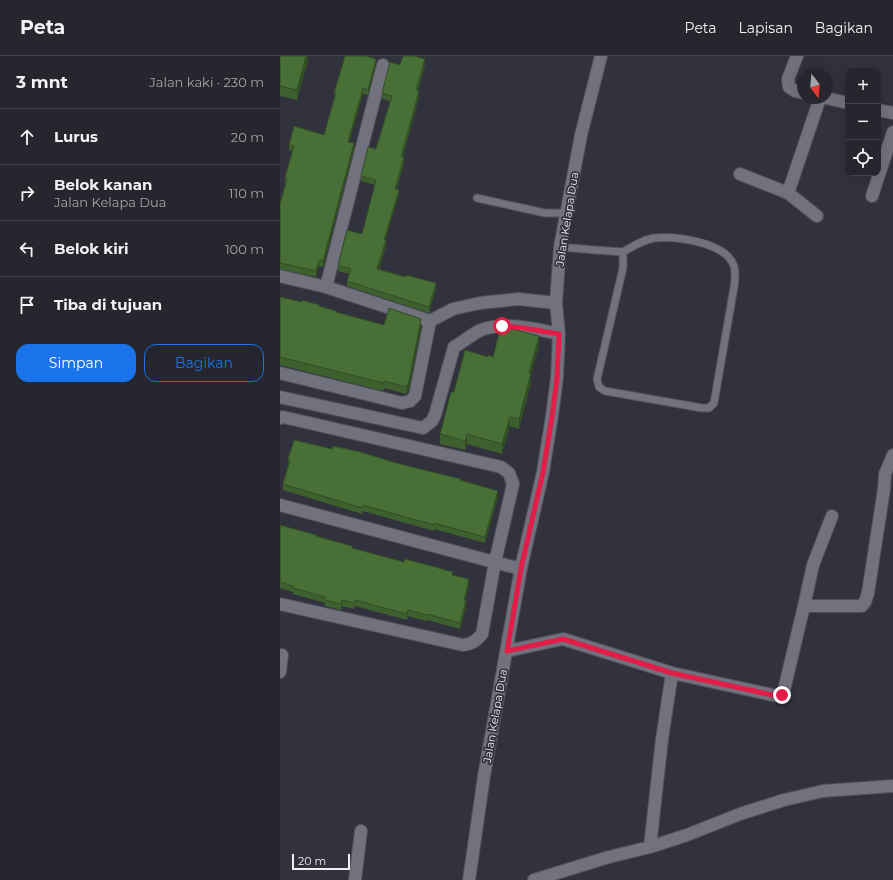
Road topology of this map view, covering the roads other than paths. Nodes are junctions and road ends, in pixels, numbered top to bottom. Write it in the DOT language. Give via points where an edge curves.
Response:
graph roads {
  1 [pos="601,56"];
  2 [pos="797,56"];
  3 [pos="383,65"];
  4 [pos="797,92"];
  5 [pos="833,100"];
  6 [pos="845,102"];
  7 [pos="818,104"];
  8 [pos="881,111"];
  9 [pos="893,113"];
  10 [pos="893,132"];
  11 [pos="740,174"];
  12 [pos="788,193"];
  13 [pos="872,196"];
  14 [pos="477,198"];
  15 [pos="566,213"];
  16 [pos="817,216"];
  17 [pos="560,247"];
  18 [pos="623,252"];
  19 [pos="280,276"];
  20 [pos="326,287"];
  21 [pos="556,303"];
  22 [pos="430,321"];
  23 [pos="559,334"];
  24 [pos="280,373"];
  25 [pos="280,397"];
  26 [pos="280,418"];
  27 [pos="893,455"];
  28 [pos="280,505"];
  29 [pos="832,516"];
  30 [pos="495,562"];
  31 [pos="521,568"];
  32 [pos="280,604"];
  33 [pos="804,606"];
  34 [pos="507,651"];
  35 [pos="282,655"];
  36 [pos="280,672"];
  37 [pos="672,673"];
  38 [pos="893,786"];
  39 [pos="361,831"];
  40 [pos="650,847"];
  41 [pos="355,880"];
  42 [pos="469,880"];
  43 [pos="534,880"];
  1 -- 15 [label="street, Jalan Kelapa Dua" via="581,135"];
  2 -- 4 [label="street" via="788,79 789,87"];
  3 -- 20 [label="street"];
  5 -- 6 [label="street"];
  7 -- 12 [label="street"];
  8 -- 9 [label="street"];
  10 -- 13 [label="street"];
  11 -- 12 [label="street"];
  12 -- 16 [label="street"];
  14 -- 15 [label="lane" via="546,213"];
  15 -- 17 [label="street, Jalan Kelapa Dua"];
  17 -- 18 [label="lane"];
  17 -- 21 [label="street, Jalan Kelapa Dua"];
  18 -- 18 [label="lane" via="623,268 597,379 598,387 605,391 709,408 714,403 733,295 736,276 734,265 727,256 715,248 700,242 673,238 653,238"];
  19 -- 20 [label="street"];
  20 -- 22 [label="street"];
  21 -- 22 [label="street" via="518,299 480,303 453,309"];
  21 -- 23 [label="street, Jalan Kelapa Dua"];
  22 -- 24 [label="street" via="415,396 410,401 402,403"];
  23 -- 25 [label="street" via="502,326 481,330 454,347 435,415 423,428"];
  23 -- 31 [label="street, Jalan Kelapa Dua" via="557,378 543,472"];
  26 -- 30 [label="street" via="506,469 513,484"];
  27 -- 33 [label="street" via="885,474 865,602 862,606"];
  28 -- 30 [label="street"];
  29 -- 33 [label="street" via="813,565"];
  30 -- 31 [label="street"];
  30 -- 32 [label="street" via="482,634 470,644 463,645"];
  31 -- 34 [label="street, Jalan Kelapa Dua"];
  33 -- 37 [label="street" via="782,695"];
  34 -- 37 [label="street" via="563,639"];
  34 -- 42 [label="street, Jalan Kelapa Dua" via="484,776"];
  35 -- 36 [label="street"];
  37 -- 40 [label="street"];
  38 -- 40 [label="street" via="823,791 784,800"];
  39 -- 41 [label="street"];
  40 -- 43 [label="street" via="609,856"];
}
